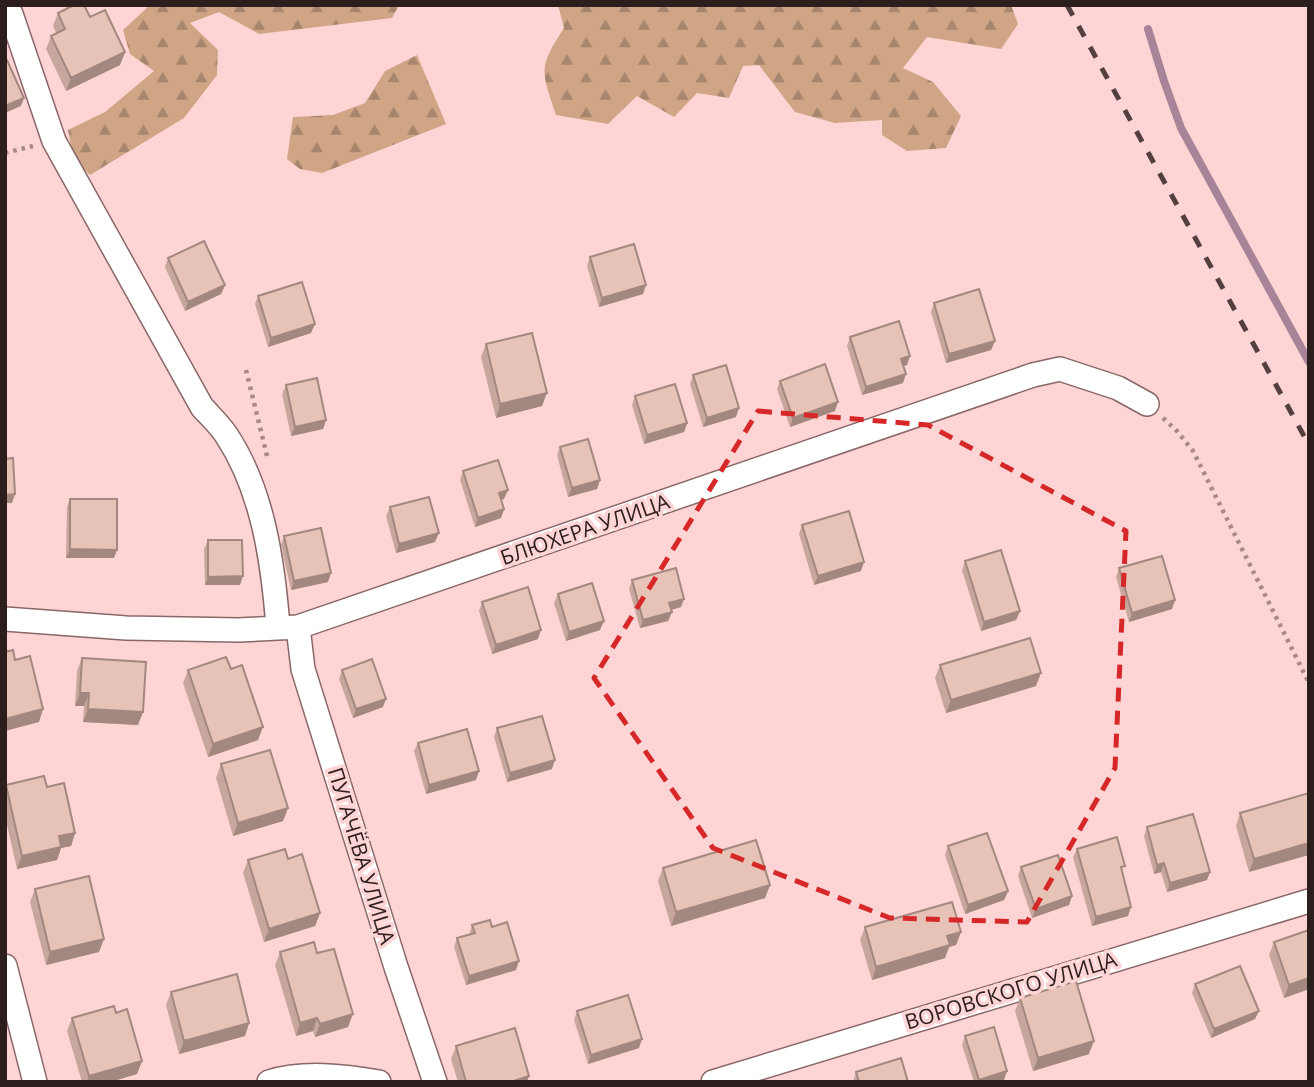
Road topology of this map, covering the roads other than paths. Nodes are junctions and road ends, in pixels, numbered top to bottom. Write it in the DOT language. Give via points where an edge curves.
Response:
graph roads {
  1 [pos="11,14"];
  2 [pos="1147,404"];
  3 [pos="5,619"];
  4 [pos="288,627"];
  5 [pos="1309,901"];
  6 [pos="5,966"];
  7 [pos="35,1082"];
  8 [pos="269,1082"];
  9 [pos="379,1082"];
  10 [pos="435,1082"];
  11 [pos="713,1082"];
  1 -- 4 [label="street, ПУГАЧЁВА УЛИЦА" via="54,141 202,407 226,434 248,476"];
  2 -- 4 [label="street, БЛЮХЕРА УЛИЦА" via="1118,388 1060,369 1033,375"];
  3 -- 4 [label="street, БЛЮХЕРА УЛИЦА" via="126,628"];
  4 -- 10 [label="street, ПУГАЧЁВА УЛИЦА"];
  5 -- 11 [label="street, ВОРОВСКОГО УЛИЦА"];
  6 -- 7 [label="street"];
  8 -- 9 [label="street" via="286,1076"];
}
